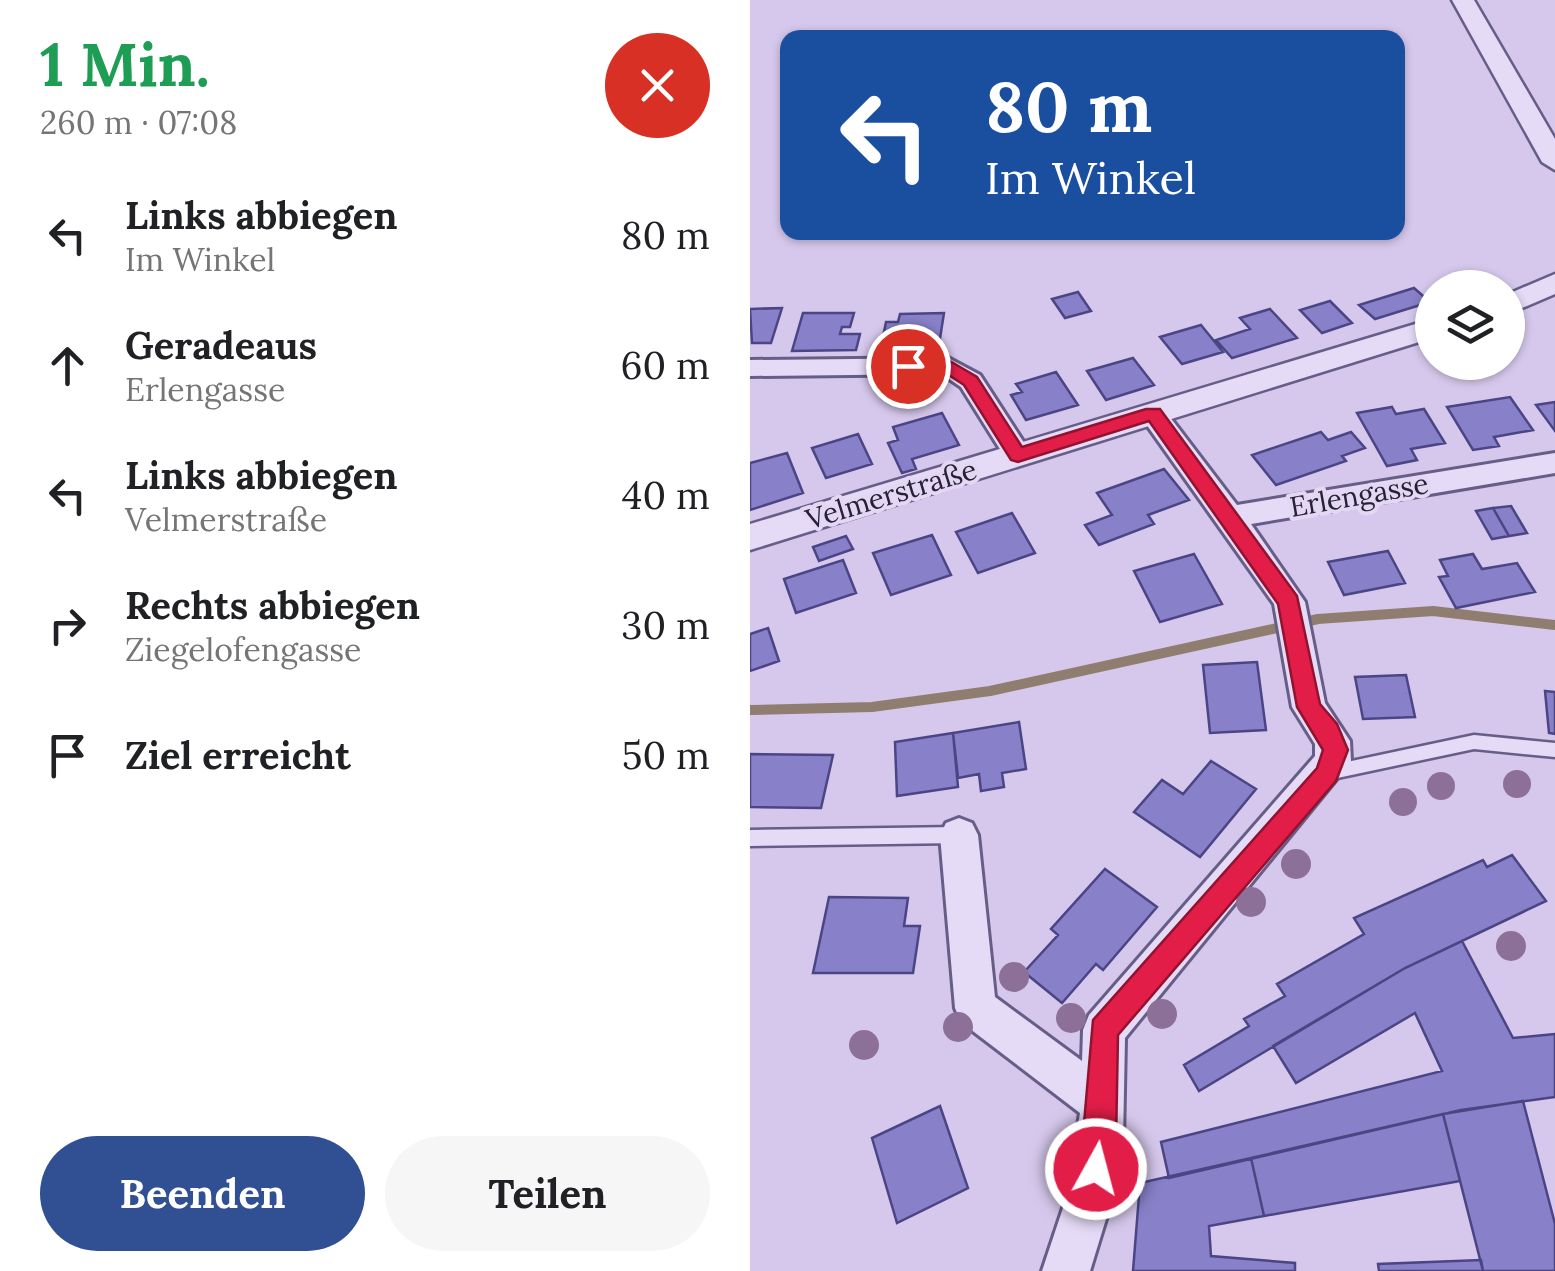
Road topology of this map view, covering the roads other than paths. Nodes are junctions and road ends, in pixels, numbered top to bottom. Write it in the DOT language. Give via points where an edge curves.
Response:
graph roads {
  1 [pos="1462,0"];
  2 [pos="1555,162"];
  3 [pos="1555,283"];
  4 [pos="1525,296"];
  5 [pos="1415,333"];
  6 [pos="750,368"];
  7 [pos="1153,414"];
  8 [pos="1018,455"];
  9 [pos="1555,463"];
  10 [pos="1230,517"];
  11 [pos="750,538"];
  12 [pos="1555,750"];
  13 [pos="1328,773"];
  14 [pos="959,835"];
  15 [pos="750,838"];
  16 [pos="1102,1103"];
  17 [pos="1066,1271"];
  1 -- 2 [label="street"];
  3 -- 4 [label="street"];
  5 -- 7 [label="street, Velmerstraße"];
  6 -- 8 [label="street" via="948,366 971,381"];
  7 -- 8 [label="street, Velmerstraße"];
  7 -- 10 [label="street"];
  8 -- 11 [label="street, Velmerstraße"];
  9 -- 10 [label="street, Erlengasse"];
  10 -- 13 [label="street" via="1296,626 1309,707 1336,750"];
  12 -- 13 [label="lane" via="1474,742"];
  13 -- 16 [label="street" via="1104,1030"];
  14 -- 15 [label="lane"];
  14 -- 16 [label="street" via="976,1008"];
  16 -- 17 [label="street" via="1090,1196"];
}
